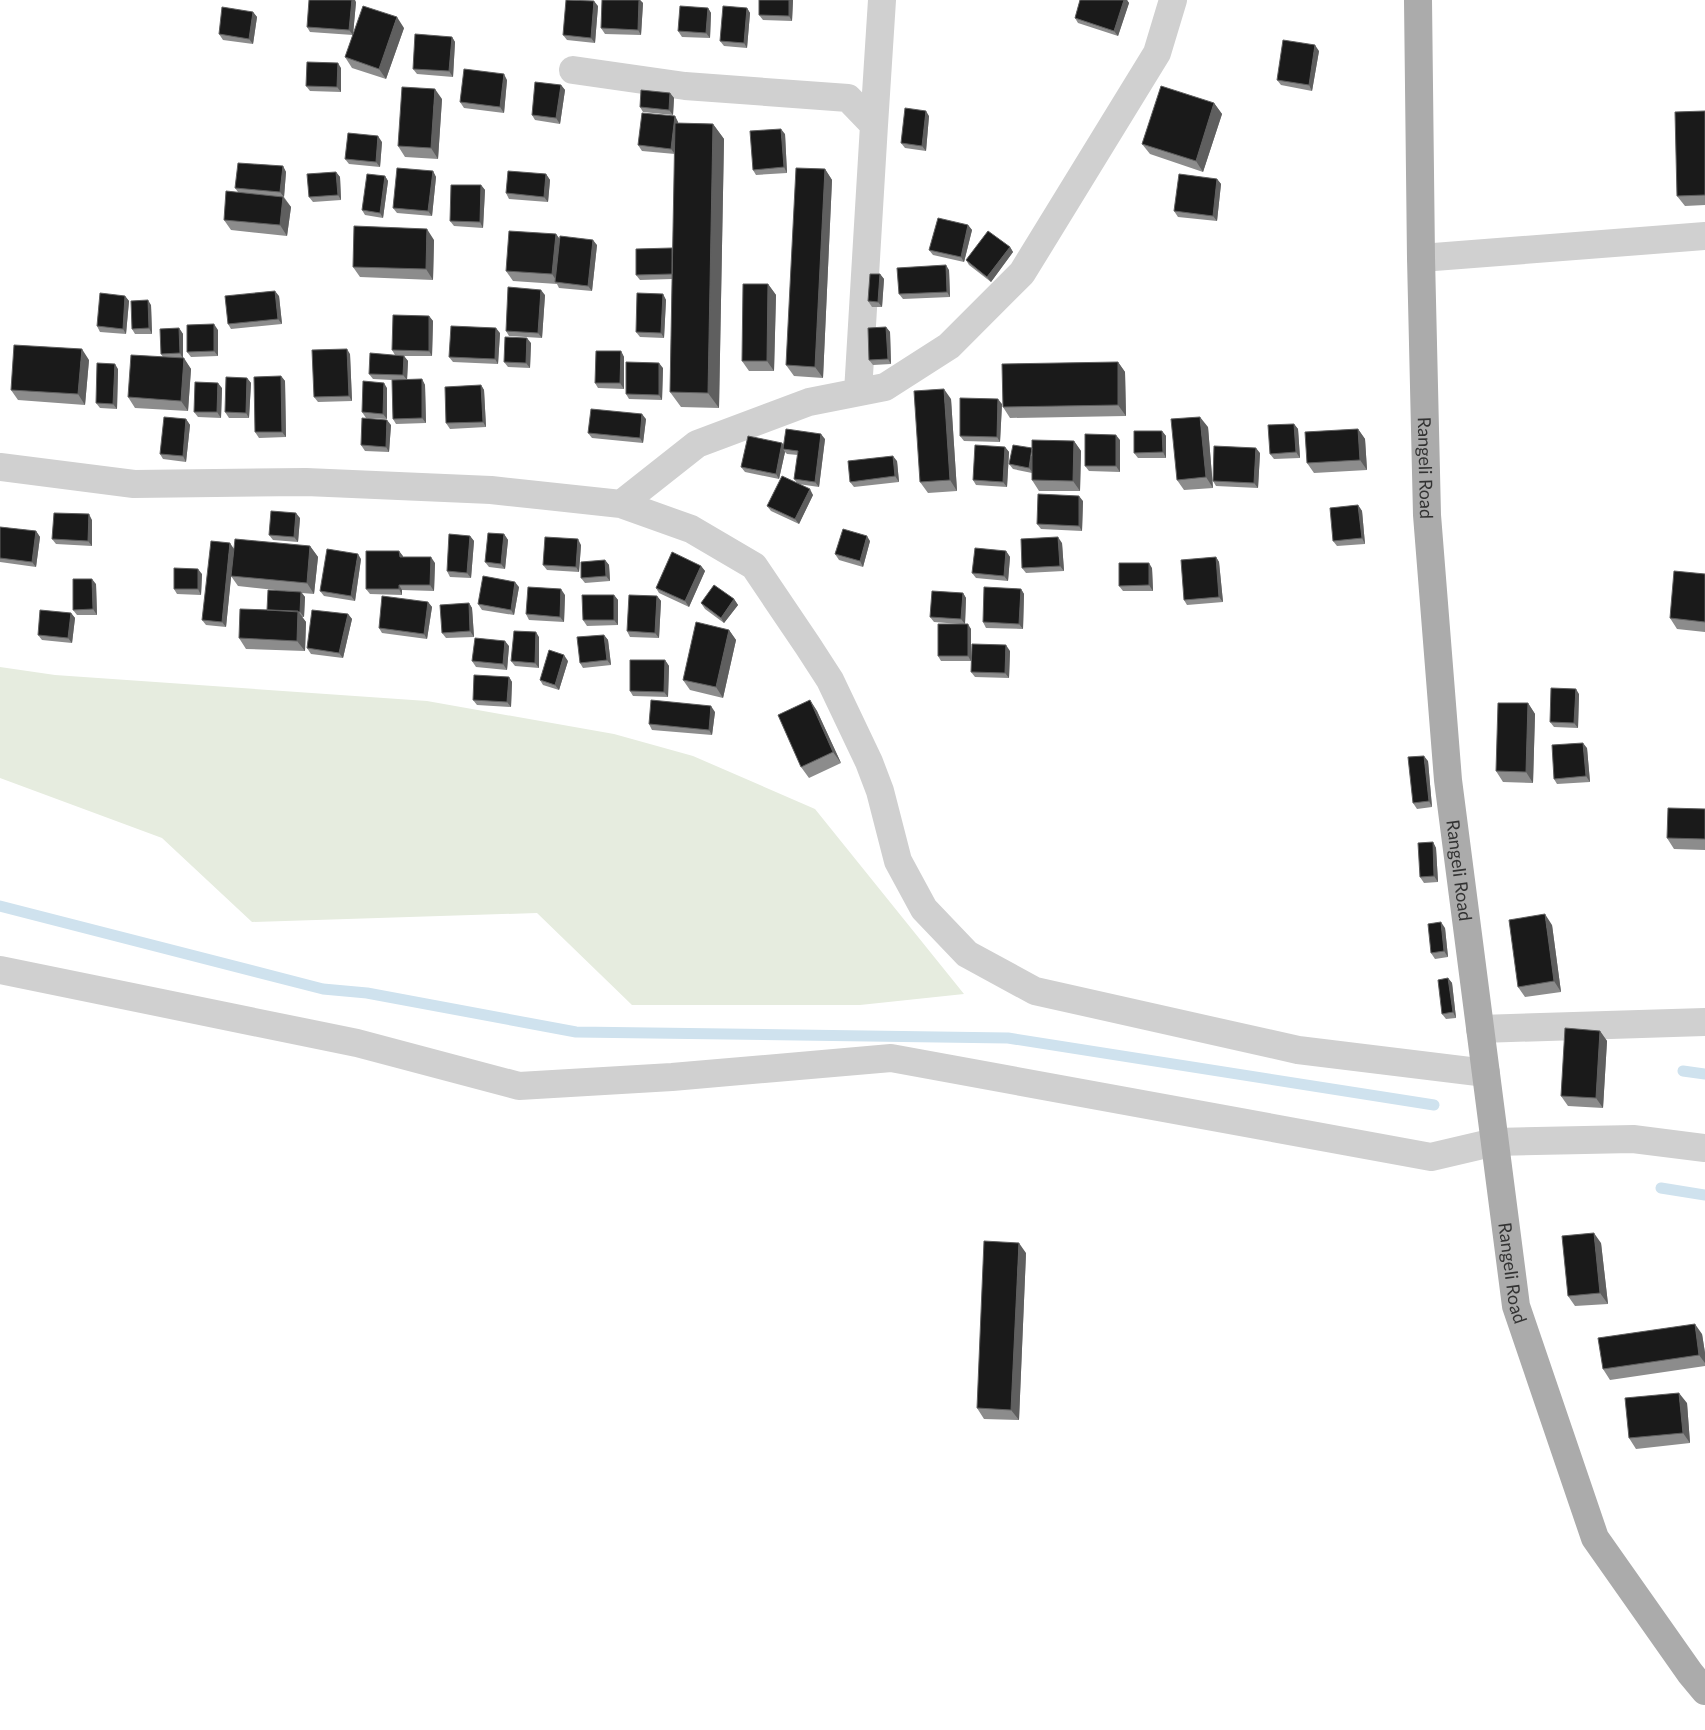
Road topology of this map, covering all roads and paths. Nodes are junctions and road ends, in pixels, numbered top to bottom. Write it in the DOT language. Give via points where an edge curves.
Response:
graph roads {
  1 [pos="882,0"];
  2 [pos="1173,0"];
  3 [pos="1418,0"];
  4 [pos="573,70"];
  5 [pos="874,125"];
  6 [pos="1705,236"];
  7 [pos="1421,258"];
  8 [pos="858,392"];
  9 [pos="0,467"];
  10 [pos="621,504"];
  11 [pos="0,970"];
  12 [pos="1705,1022"];
  13 [pos="1480,1029"];
  14 [pos="1486,1073"];
  15 [pos="1495,1142"];
  16 [pos="1705,1148"];
  17 [pos="1705,1691"];
  1 -- 5 [label="street"];
  2 -- 8 [label="street" via="1157,54 1022,273 949,346 885,387"];
  3 -- 7 [label="main road, Rangeli Road"];
  4 -- 5 [label="street" via="685,86 848,98"];
  5 -- 8 [label="street"];
  6 -- 7 [label="street"];
  7 -- 13 [label="main road, Rangeli Road" via="1427,515 1448,780"];
  8 -- 10 [label="street" via="809,402 697,444"];
  9 -- 10 [label="street" via="134,484 306,482 491,490"];
  10 -- 14 [label="street" via="691,529 754,566 830,680 852,724 880,791 898,861 924,909 967,954 1034,991 1298,1050"];
  11 -- 15 [label="street" via="356,1043 519,1086 892,1058 1431,1158"];
  12 -- 13 [label="street"];
  13 -- 14 [label="main road, Rangeli Road"];
  14 -- 15 [label="main road, Rangeli Road"];
  15 -- 16 [label="street" via="1632,1139"];
  15 -- 17 [label="main road, Rangeli Road" via="1516,1306 1595,1538"];
}
